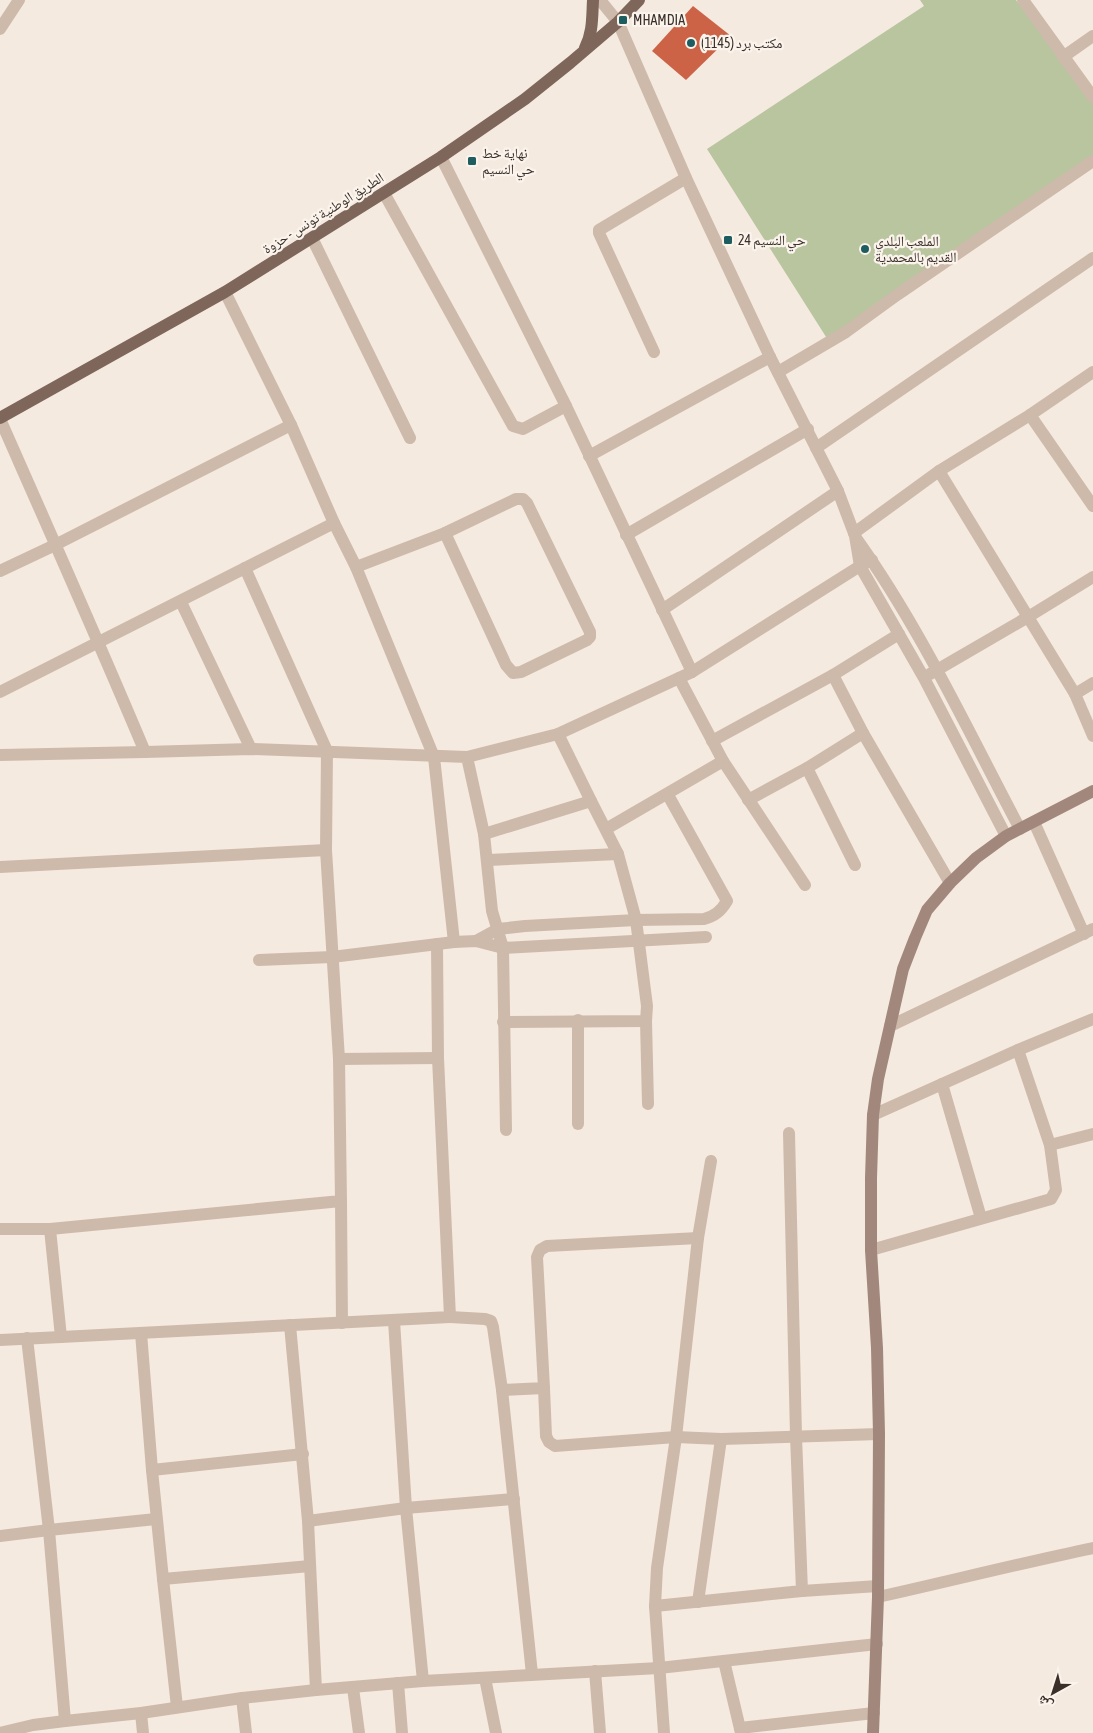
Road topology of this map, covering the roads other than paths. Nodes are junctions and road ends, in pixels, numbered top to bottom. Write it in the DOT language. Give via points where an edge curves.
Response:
graph roads {
  1 [pos="19,0"];
  2 [pos="593,0"];
  3 [pos="600,0"];
  4 [pos="639,0"];
  5 [pos="1023,0"];
  6 [pos="618,22"];
  7 [pos="0,29"];
  8 [pos="1093,36"];
  9 [pos="584,50"];
  10 [pos="1063,57"];
  11 [pos="1093,97"];
  12 [pos="441,157"];
  13 [pos="1093,161"];
  14 [pos="686,178"];
  15 [pos="384,193"];
  16 [pos="312,238"];
  17 [pos="1093,258"];
  18 [pos="225,292"];
  19 [pos="654,352"];
  20 [pos="770,358"];
  21 [pos="778,372"];
  22 [pos="1093,372"];
  23 [pos="566,406"];
  24 [pos="1030,415"];
  25 [pos="0,419"];
  26 [pos="291,425"];
  27 [pos="808,429"];
  28 [pos="410,438"];
  29 [pos="816,448"];
  30 [pos="589,456"];
  31 [pos="939,471"];
  32 [pos="838,491"];
  33 [pos="1093,506"];
  34 [pos="334,523"];
  35 [pos="445,534"];
  36 [pos="626,535"];
  37 [pos="854,535"];
  38 [pos="55,545"];
  39 [pos="872,560"];
  40 [pos="860,566"];
  41 [pos="356,567"];
  42 [pos="245,568"];
  43 [pos="0,571"];
  44 [pos="1093,577"];
  45 [pos="181,602"];
  46 [pos="662,610"];
  47 [pos="1028,618"];
  48 [pos="898,634"];
  49 [pos="99,641"];
  50 [pos="936,671"];
  51 [pos="692,672"];
  52 [pos="833,675"];
  53 [pos="679,678"];
  54 [pos="924,678"];
  55 [pos="1093,683"];
  56 [pos="0,692"];
  57 [pos="1075,694"];
  58 [pos="864,732"];
  59 [pos="558,734"];
  60 [pos="1093,736"];
  61 [pos="712,741"];
  62 [pos="251,749"];
  63 [pos="327,751"];
  64 [pos="144,752"];
  65 [pos="0,755"];
  66 [pos="434,757"];
  67 [pos="467,757"];
  68 [pos="722,761"];
  69 [pos="807,768"];
  70 [pos="1093,791"];
  71 [pos="668,795"];
  72 [pos="748,800"];
  73 [pos="591,801"];
  74 [pos="1034,822"];
  75 [pos="606,829"];
  76 [pos="1020,829"];
  77 [pos="484,834"];
  78 [pos="1006,836"];
  79 [pos="326,850"];
  80 [pos="618,854"];
  81 [pos="488,860"];
  82 [pos="855,865"];
  83 [pos="0,867"];
  84 [pos="950,883"];
  85 [pos="805,885"];
  86 [pos="636,920"];
  87 [pos="498,929"];
  88 [pos="1088,931"];
  89 [pos="706,937"];
  90 [pos="638,939"];
  91 [pos="476,941"];
  92 [pos="454,942"];
  93 [pos="437,944"];
  94 [pos="502,948"];
  95 [pos="332,957"];
  96 [pos="259,960"];
  97 [pos="1093,1019"];
  98 [pos="578,1020"];
  99 [pos="646,1021"];
  100 [pos="503,1022"];
  101 [pos="890,1026"];
  102 [pos="1018,1050"];
  103 [pos="438,1058"];
  104 [pos="338,1060"];
  105 [pos="942,1084"];
  106 [pos="648,1104"];
  107 [pos="873,1115"];
  108 [pos="578,1124"];
  109 [pos="506,1130"];
  110 [pos="789,1133"];
  111 [pos="1093,1134"];
  112 [pos="1050,1145"];
  113 [pos="711,1162"];
  114 [pos="341,1201"];
  115 [pos="981,1218"];
  116 [pos="0,1229"];
  117 [pos="50,1229"];
  118 [pos="698,1238"];
  119 [pos="871,1250"];
  120 [pos="450,1317"];
  121 [pos="394,1321"];
  122 [pos="342,1323"];
  123 [pos="290,1325"];
  124 [pos="141,1333"];
  125 [pos="61,1337"];
  126 [pos="28,1338"];
  127 [pos="0,1340"];
  128 [pos="544,1388"];
  129 [pos="502,1390"];
  130 [pos="879,1434"];
  131 [pos="796,1436"];
  132 [pos="676,1437"];
  133 [pos="721,1438"];
  134 [pos="303,1454"];
  135 [pos="152,1470"];
  136 [pos="514,1499"];
  137 [pos="406,1508"];
  138 [pos="156,1519"];
  139 [pos="308,1520"];
  140 [pos="49,1530"];
  141 [pos="0,1536"];
  142 [pos="1093,1548"];
  143 [pos="310,1566"];
  144 [pos="163,1579"];
  145 [pos="802,1591"];
  146 [pos="878,1591"];
  147 [pos="698,1602"];
  148 [pos="655,1606"];
  149 [pos="877,1644"];
  150 [pos="724,1661"];
  151 [pos="659,1668"];
  152 [pos="594,1671"];
  153 [pos="532,1674"];
  154 [pos="485,1678"];
  155 [pos="423,1681"];
  156 [pos="398,1683"];
  157 [pos="353,1688"];
  158 [pos="316,1690"];
  159 [pos="242,1698"];
  160 [pos="177,1707"];
  161 [pos="141,1713"];
  162 [pos="874,1713"];
  163 [pos="65,1721"];
  164 [pos="740,1731"];
  165 [pos="0,1733"];
  166 [pos="143,1733"];
  167 [pos="246,1733"];
  168 [pos="359,1733"];
  169 [pos="402,1733"];
  170 [pos="496,1733"];
  171 [pos="600,1733"];
  172 [pos="664,1733"];
  173 [pos="873,1733"];
  1 -- 7 [label="street"];
  2 -- 9 [label="main road" via="593,25"];
  3 -- 6 [label="street"];
  4 -- 6 [label="main road, الطريق الوطنية تونس - حزوة"];
  5 -- 10 [label="street"];
  6 -- 9 [label="main road, الطريق الوطنية تونس - حزوة"];
  6 -- 14 [label="street"];
  8 -- 10 [label="street"];
  9 -- 12 [label="main road, الطريق الوطنية تونس - حزوة" via="525,98"];
  10 -- 11 [label="street"];
  12 -- 15 [label="main road, الطريق الوطنية تونس - حزوة"];
  12 -- 23 [label="street"];
  13 -- 21 [label="street" via="846,332"];
  14 -- 19 [label="street" via="599,230"];
  14 -- 20 [label="street"];
  15 -- 16 [label="main road, الطريق الوطنية تونس - حزوة"];
  15 -- 23 [label="street" via="513,426 523,429"];
  16 -- 18 [label="main road, الطريق الوطنية تونس - حزوة"];
  16 -- 28 [label="street"];
  17 -- 29 [label="street"];
  18 -- 25 [label="main road, الطريق الوطنية تونس - حزوة"];
  18 -- 26 [label="street"];
  20 -- 21 [label="street"];
  20 -- 30 [label="street"];
  21 -- 27 [label="street"];
  22 -- 24 [label="street"];
  23 -- 30 [label="street"];
  24 -- 31 [label="street"];
  24 -- 33 [label="street"];
  25 -- 38 [label="street"];
  26 -- 34 [label="street"];
  26 -- 38 [label="street"];
  27 -- 29 [label="street"];
  27 -- 36 [label="street"];
  29 -- 32 [label="street"];
  30 -- 36 [label="street"];
  31 -- 37 [label="street"];
  31 -- 47 [label="street"];
  32 -- 37 [label="street"];
  32 -- 46 [label="street"];
  34 -- 41 [label="street"];
  34 -- 42 [label="street"];
  35 -- 35 [label="street" via="516,499 523,499 590,637 520,672 513,672 506,665"];
  35 -- 41 [label="street"];
  36 -- 46 [label="street"];
  37 -- 39 [label="street"];
  37 -- 40 [label="street"];
  38 -- 43 [label="street"];
  38 -- 49 [label="street"];
  39 -- 40 [label="street"];
  39 -- 50 [label="street"];
  40 -- 48 [label="street"];
  40 -- 51 [label="street"];
  41 -- 66 [label="street"];
  42 -- 45 [label="street"];
  42 -- 63 [label="street"];
  44 -- 47 [label="street"];
  45 -- 49 [label="street"];
  45 -- 62 [label="street"];
  46 -- 51 [label="street"];
  47 -- 50 [label="street"];
  47 -- 57 [label="street"];
  48 -- 52 [label="street"];
  48 -- 54 [label="street"];
  49 -- 56 [label="street"];
  49 -- 64 [label="street"];
  50 -- 54 [label="street"];
  50 -- 76 [label="street"];
  51 -- 53 [label="street"];
  52 -- 58 [label="street"];
  52 -- 61 [label="street"];
  53 -- 59 [label="street"];
  53 -- 61 [label="street"];
  54 -- 78 [label="street"];
  55 -- 57 [label="street"];
  57 -- 60 [label="street"];
  58 -- 69 [label="street"];
  58 -- 84 [label="street"];
  59 -- 67 [label="street"];
  59 -- 73 [label="street"];
  61 -- 68 [label="street"];
  62 -- 63 [label="street"];
  62 -- 64 [label="street"];
  63 -- 66 [label="street"];
  63 -- 79 [label="street"];
  64 -- 65 [label="street"];
  66 -- 67 [label="street"];
  66 -- 92 [label="street"];
  67 -- 77 [label="street"];
  68 -- 71 [label="street"];
  68 -- 72 [label="street"];
  69 -- 72 [label="street"];
  69 -- 82 [label="street"];
  70 -- 74 [label="street"];
  71 -- 75 [label="street"];
  71 -- 86 [label="street" via="726,901 713,917 704,919"];
  72 -- 85 [label="street"];
  73 -- 75 [label="street"];
  73 -- 77 [label="street"];
  74 -- 76 [label="street"];
  74 -- 88 [label="street"];
  75 -- 80 [label="street"];
  76 -- 78 [label="street"];
  77 -- 81 [label="street"];
  78 -- 84 [label="street"];
  79 -- 83 [label="street"];
  79 -- 95 [label="street"];
  80 -- 81 [label="street"];
  80 -- 86 [label="street"];
  81 -- 87 [label="street" via="492,911"];
  84 -- 101 [label="street" via="927,910 915,938 903,969"];
  86 -- 87 [label="street"];
  86 -- 90 [label="street"];
  87 -- 91 [label="street"];
  87 -- 94 [label="street"];
  88 -- 101 [label="street"];
  89 -- 90 [label="street"];
  90 -- 94 [label="street"];
  90 -- 99 [label="street"];
  91 -- 92 [label="street"];
  91 -- 94 [label="street"];
  92 -- 93 [label="street"];
  93 -- 95 [label="street"];
  93 -- 103 [label="street"];
  94 -- 100 [label="street"];
  95 -- 96 [label="street"];
  95 -- 104 [label="street"];
  97 -- 102 [label="street"];
  98 -- 99 [label="street"];
  98 -- 100 [label="street"];
  98 -- 108 [label="street"];
  99 -- 106 [label="street"];
  100 -- 109 [label="street"];
  101 -- 107 [label="street"];
  102 -- 105 [label="street"];
  102 -- 112 [label="street"];
  103 -- 104 [label="street"];
  103 -- 120 [label="street"];
  104 -- 114 [label="street"];
  105 -- 107 [label="street"];
  105 -- 115 [label="street"];
  107 -- 119 [label="street"];
  110 -- 131 [label="street"];
  111 -- 112 [label="street"];
  112 -- 115 [label="street" via="1054,1196"];
  113 -- 118 [label="street"];
  114 -- 117 [label="street"];
  114 -- 122 [label="street"];
  115 -- 119 [label="street"];
  116 -- 117 [label="street"];
  117 -- 125 [label="street"];
  118 -- 128 [label="street" via="547,1246 540,1250 537,1257"];
  118 -- 132 [label="street"];
  119 -- 130 [label="street"];
  120 -- 121 [label="street"];
  120 -- 129 [label="street" via="491,1321"];
  121 -- 122 [label="street"];
  121 -- 137 [label="street"];
  122 -- 123 [label="street"];
  123 -- 124 [label="street"];
  123 -- 134 [label="street"];
  124 -- 125 [label="street"];
  124 -- 135 [label="street"];
  125 -- 126 [label="street"];
  126 -- 127 [label="street"];
  126 -- 140 [label="street"];
  128 -- 129 [label="street"];
  128 -- 132 [label="street" via="546,1436 555,1446"];
  129 -- 136 [label="street"];
  130 -- 131 [label="street"];
  130 -- 146 [label="street"];
  131 -- 133 [label="street"];
  131 -- 145 [label="street"];
  132 -- 133 [label="street"];
  132 -- 148 [label="street" via="660,1540"];
  133 -- 147 [label="street"];
  134 -- 135 [label="street"];
  134 -- 139 [label="street"];
  135 -- 138 [label="street"];
  136 -- 137 [label="street"];
  136 -- 153 [label="street"];
  137 -- 139 [label="street"];
  137 -- 155 [label="street"];
  138 -- 140 [label="street"];
  138 -- 144 [label="street"];
  139 -- 143 [label="street"];
  140 -- 141 [label="street"];
  140 -- 163 [label="street"];
  142 -- 146 [label="street" via="955,1580"];
  143 -- 144 [label="street"];
  143 -- 158 [label="street"];
  144 -- 160 [label="street"];
  145 -- 146 [label="street"];
  145 -- 147 [label="street"];
  146 -- 149 [label="street"];
  147 -- 148 [label="street"];
  148 -- 151 [label="street"];
  149 -- 150 [label="street"];
  149 -- 162 [label="street"];
  150 -- 151 [label="street"];
  150 -- 164 [label="street"];
  151 -- 152 [label="street"];
  151 -- 172 [label="street"];
  152 -- 153 [label="street"];
  152 -- 171 [label="street"];
  153 -- 154 [label="street"];
  154 -- 155 [label="street"];
  154 -- 170 [label="street"];
  155 -- 156 [label="street"];
  156 -- 157 [label="street"];
  156 -- 169 [label="street"];
  157 -- 158 [label="street"];
  157 -- 168 [label="street"];
  158 -- 159 [label="street"];
  159 -- 160 [label="street"];
  159 -- 167 [label="street"];
  160 -- 161 [label="street"];
  161 -- 163 [label="street"];
  161 -- 166 [label="street"];
  162 -- 164 [label="street"];
  162 -- 173 [label="street"];
  163 -- 165 [label="street"];
}
